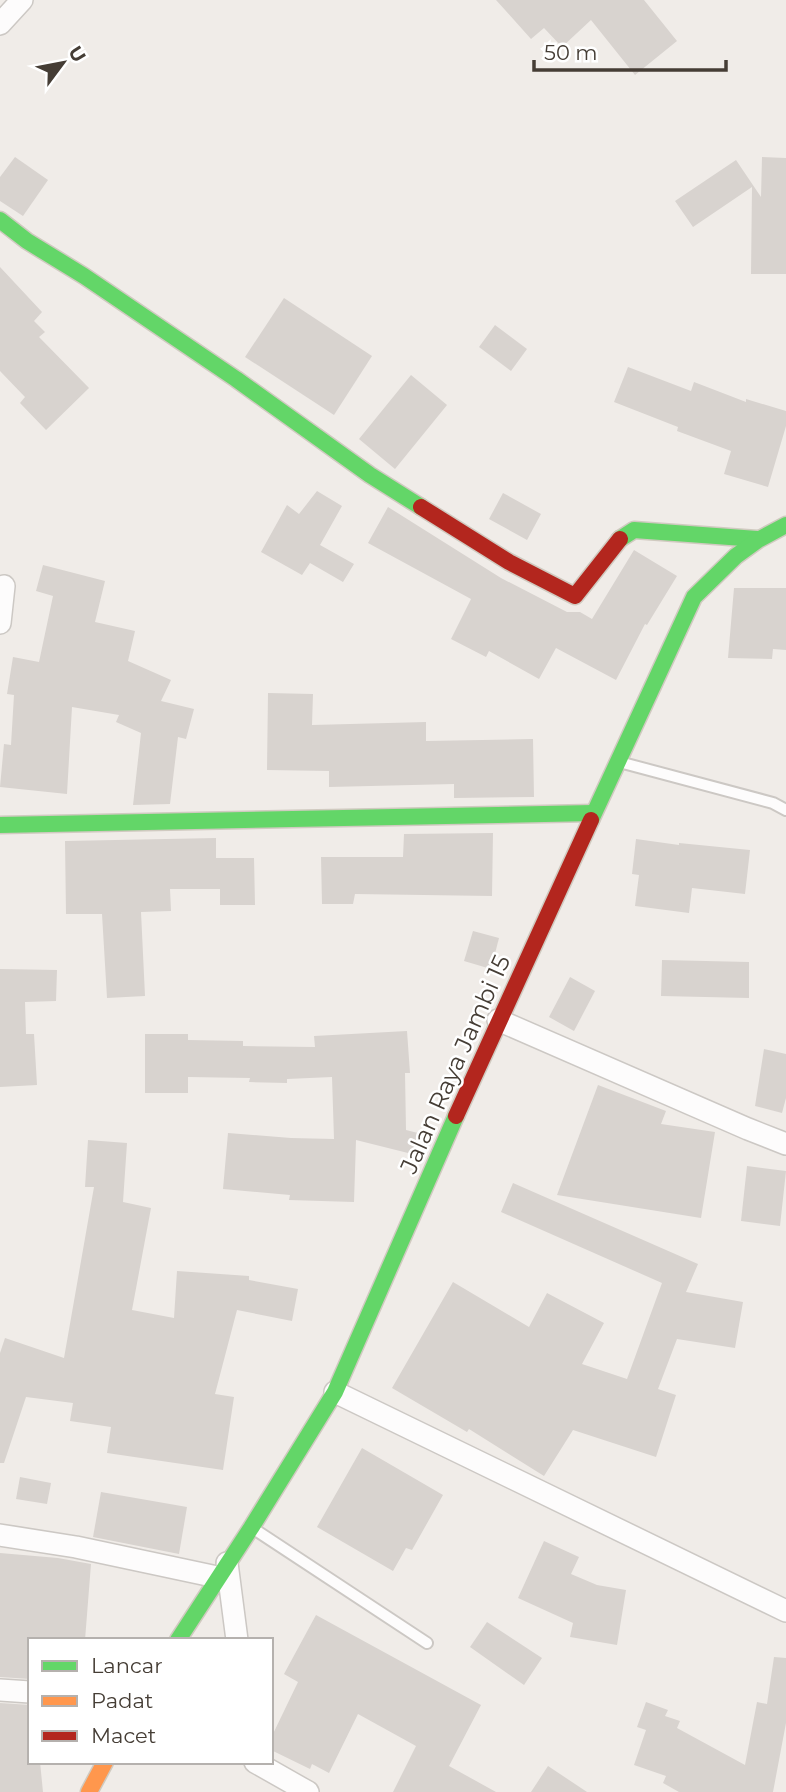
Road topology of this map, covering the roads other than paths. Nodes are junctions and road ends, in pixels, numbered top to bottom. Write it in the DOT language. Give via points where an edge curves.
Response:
graph roads {
  1 [pos="22,0"];
  2 [pos="0,24"];
  3 [pos="0,220"];
  4 [pos="786,525"];
  5 [pos="757,539"];
  6 [pos="4,586"];
  7 [pos="0,623"];
  8 [pos="617,761"];
  9 [pos="786,810"];
  10 [pos="593,813"];
  11 [pos="0,825"];
  12 [pos="498,1020"];
  13 [pos="786,1144"];
  14 [pos="335,1392"];
  15 [pos="251,1528"];
  16 [pos="0,1535"];
  17 [pos="222,1570"];
  18 [pos="786,1611"];
  19 [pos="179,1638"];
  20 [pos="237,1638"];
  21 [pos="427,1643"];
  22 [pos="0,1689"];
  23 [pos="28,1692"];
  24 [pos="104,1764"];
  25 [pos="259,1764"];
  26 [pos="89,1792"];
  27 [pos="308,1792"];
  1 -- 2 [label="street"];
  3 -- 5 [label="main road" via="370,475 509,562 575,596 621,538 634,530"];
  4 -- 5 [label="main road, Jalan Raya Jambi 15"];
  5 -- 8 [label="main road, Jalan Raya Jambi 15" via="694,597"];
  6 -- 7 [label="street"];
  8 -- 9 [label="lane"];
  8 -- 10 [label="main road, Jalan Raya Jambi 15"];
  10 -- 11 [label="main road"];
  10 -- 12 [label="main road, Jalan Raya Jambi 15"];
  12 -- 13 [label="street"];
  12 -- 14 [label="main road, Jalan Raya Jambi 15"];
  14 -- 15 [label="main road, Jalan Raya Jambi 15"];
  14 -- 18 [label="street"];
  15 -- 17 [label="main road, Jalan Raya Jambi 15"];
  15 -- 21 [label="lane"];
  16 -- 17 [label="street"];
  17 -- 19 [label="main road, Jalan Raya Jambi 15"];
  17 -- 20 [label="street"];
  22 -- 23 [label="street"];
  24 -- 26 [label="main road"];
  25 -- 27 [label="street"];
}
